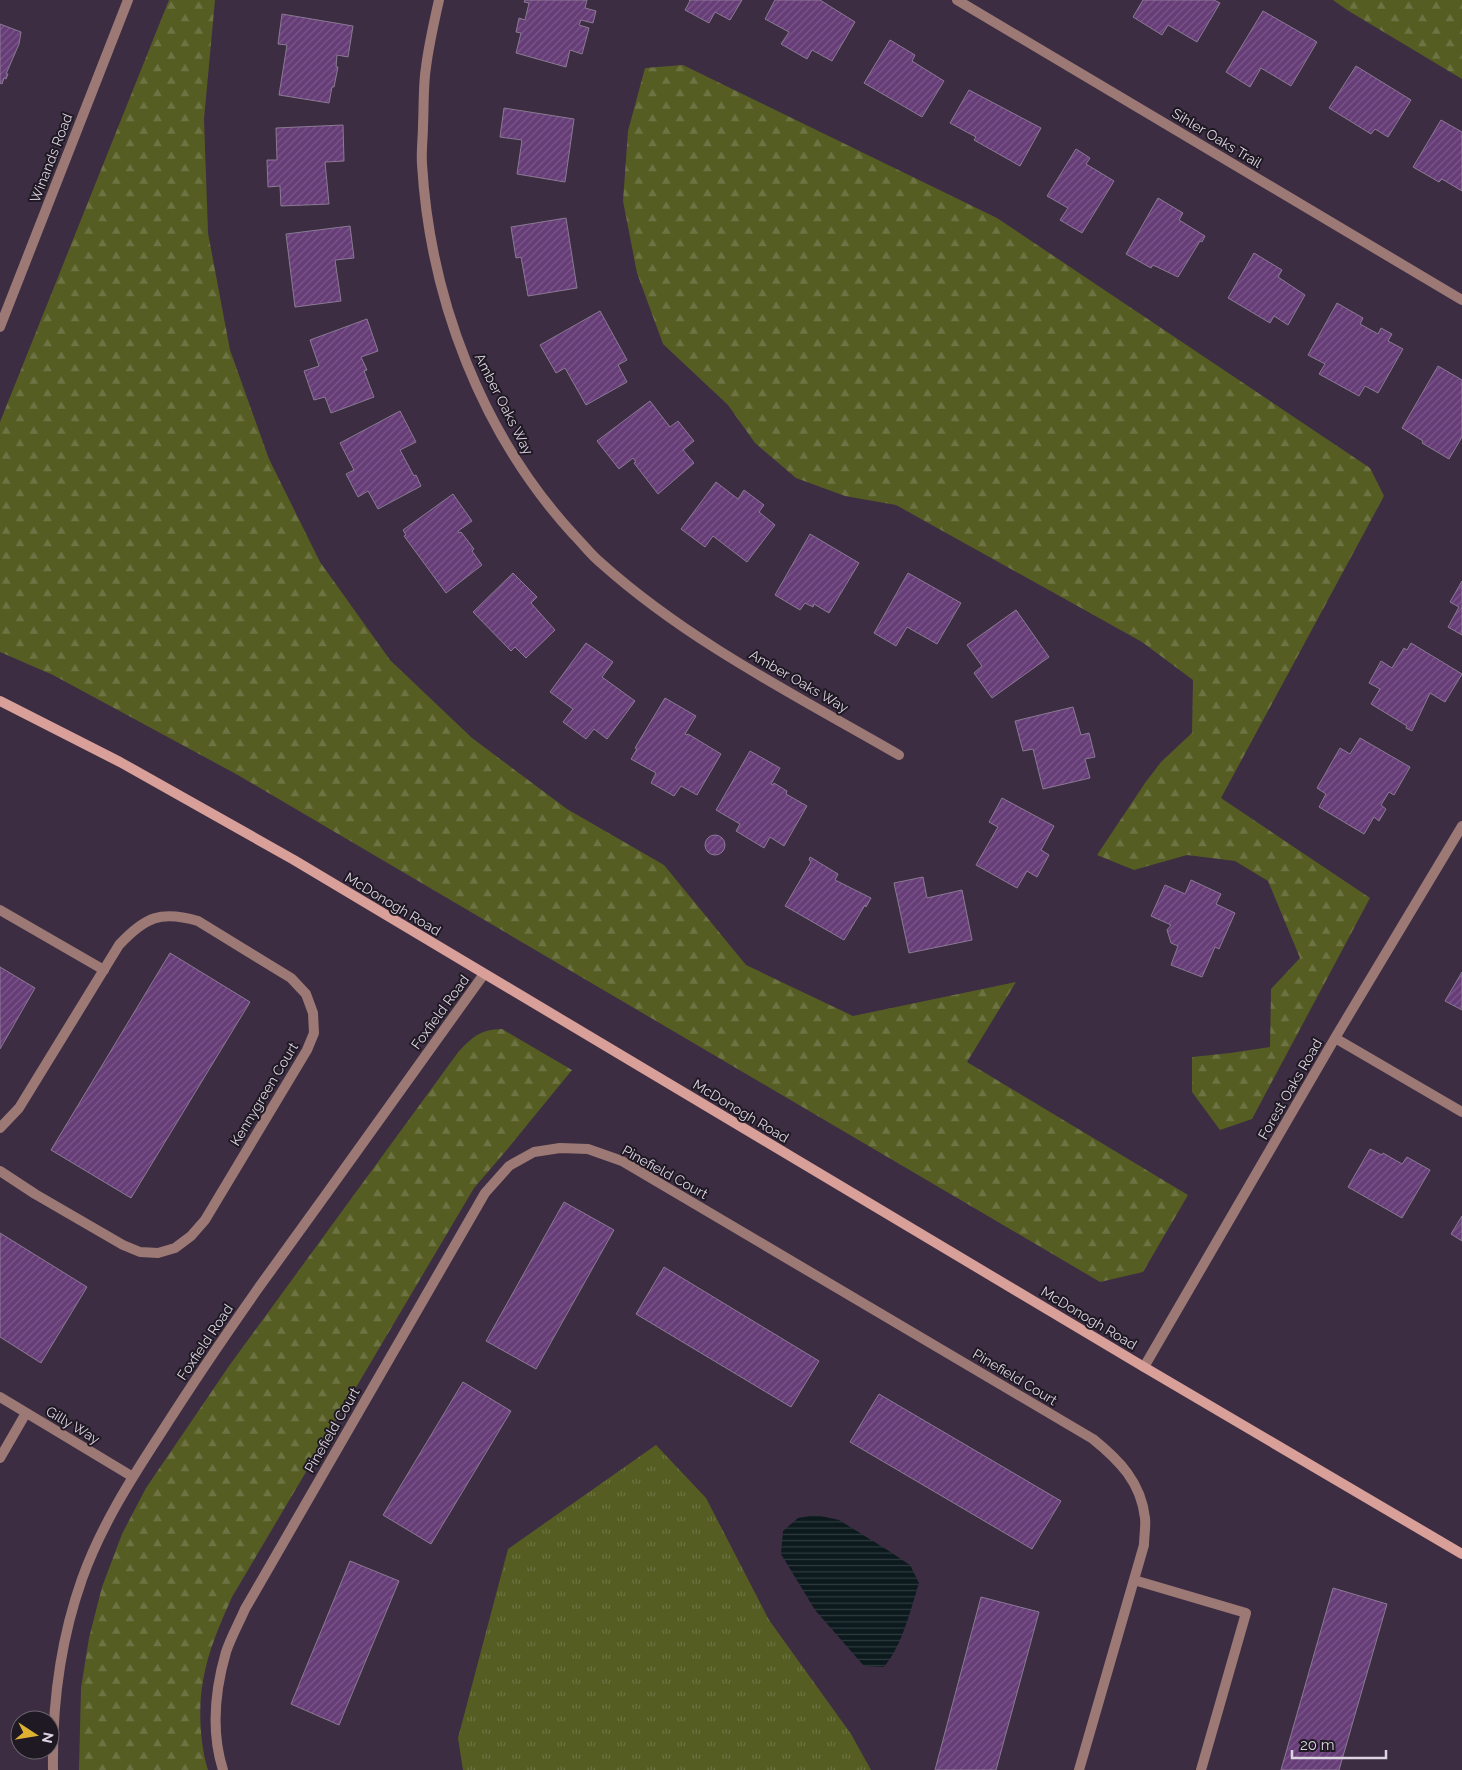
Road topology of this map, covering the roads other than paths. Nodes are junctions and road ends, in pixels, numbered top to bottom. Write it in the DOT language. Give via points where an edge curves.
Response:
graph roads {
  1 [pos="128,0"];
  2 [pos="439,0"];
  3 [pos="957,0"];
  4 [pos="1462,300"];
  5 [pos="0,327"];
  6 [pos="0,701"];
  7 [pos="899,755"];
  8 [pos="1462,826"];
  9 [pos="0,910"];
  10 [pos="104,970"];
  11 [pos="484,974"];
  12 [pos="1335,1038"];
  13 [pos="1462,1112"];
  14 [pos="0,1128"];
  15 [pos="0,1170"];
  16 [pos="1144,1366"];
  17 [pos="0,1397"];
  18 [pos="26,1413"];
  19 [pos="0,1458"];
  20 [pos="133,1477"];
  21 [pos="1462,1554"];
  22 [pos="1134,1580"];
  23 [pos="53,1770"];
  24 [pos="223,1770"];
  25 [pos="1079,1770"];
  26 [pos="1201,1770"];
  1 -- 5 [label="street, Winands Road"];
  2 -- 7 [label="street, Amber Oaks Way" via="426,69 422,143 430,236 463,354 489,412 519,466 558,517 600,562 654,606 710,646"];
  3 -- 4 [label="street, Sihler Oaks Trail"];
  6 -- 11 [label="main road, McDonogh Road" via="120,762"];
  8 -- 12 [label="street, Forest Oaks Road"];
  9 -- 10 [label="street"];
  10 -- 14 [label="street, Kennygreen Court" via="19,1108"];
  10 -- 15 [label="street, Kennygreen Court" via="119,944 146,920 165,916 190,918 291,978 306,994 313,1013 314,1032 307,1050 205,1220 175,1248 158,1253 140,1252 123,1245"];
  11 -- 16 [label="main road, McDonogh Road"];
  11 -- 20 [label="street, Foxfield Road" via="214,1351"];
  12 -- 13 [label="street"];
  12 -- 16 [label="street, Forest Oaks Road"];
  16 -- 21 [label="main road, McDonogh Road"];
  17 -- 18 [label="street, Gilly Way"];
  18 -- 19 [label="street"];
  18 -- 20 [label="street, Gilly Way"];
  20 -- 23 [label="street, Foxfield Road" via="104,1527 82,1578 67,1629 57,1680"];
  22 -- 24 [label="street, Pinefield Court" via="1144,1545 1145,1518 1136,1486 1117,1459 1093,1439 622,1161 588,1150 560,1148 534,1152 509,1166 485,1193 245,1609 226,1650 218,1688 215,1728"];
  22 -- 25 [label="street, Pinefield Court"];
  22 -- 26 [label="street" via="1246,1613"];
}
